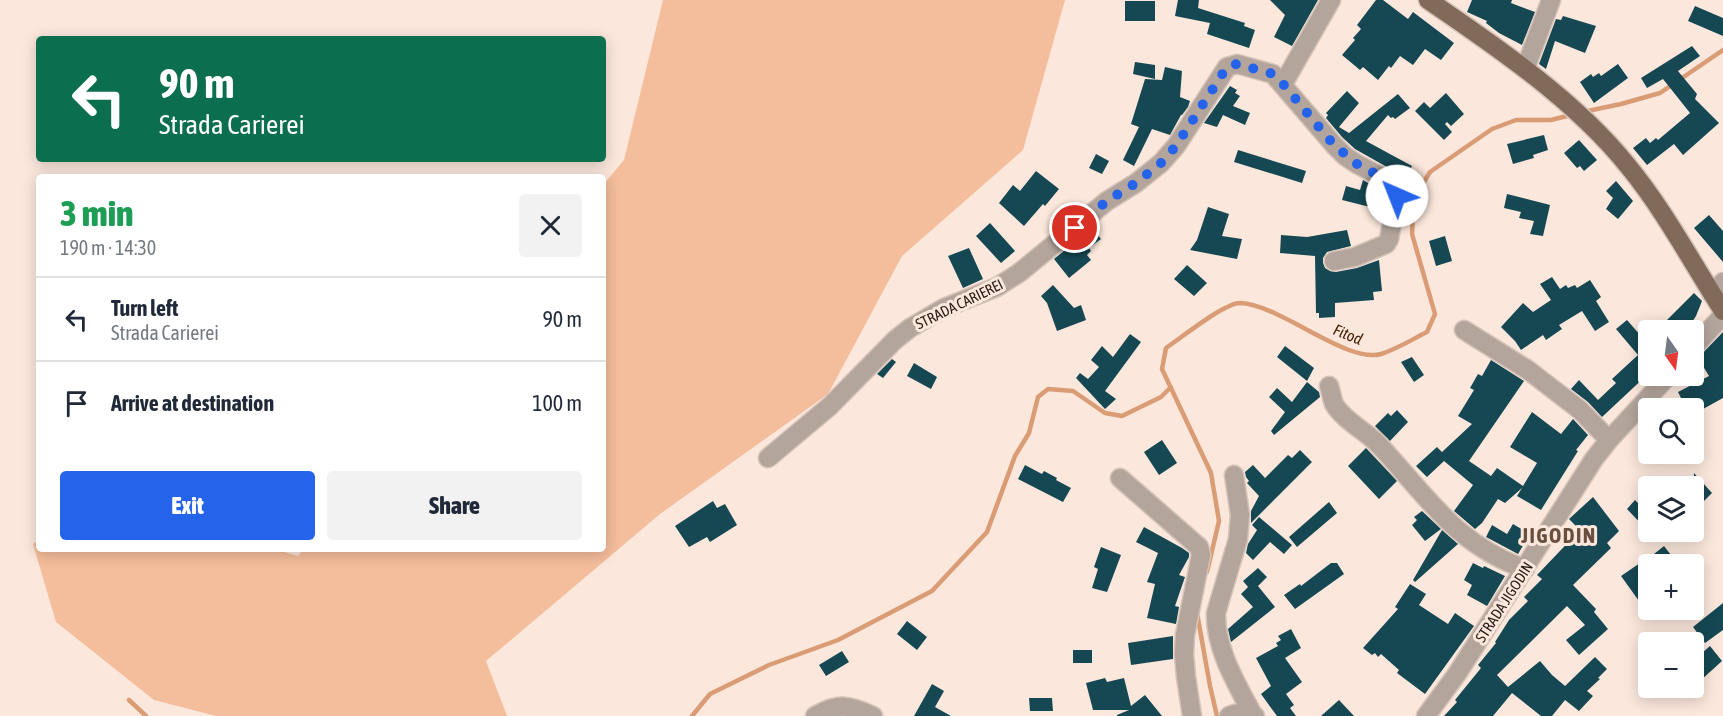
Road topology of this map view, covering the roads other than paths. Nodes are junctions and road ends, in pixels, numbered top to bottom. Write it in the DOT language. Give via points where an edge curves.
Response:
graph roads {
  1 [pos="1332,0"];
  2 [pos="1428,0"];
  3 [pos="1551,0"];
  4 [pos="1525,69"];
  5 [pos="1283,84"];
  6 [pos="1334,261"];
  7 [pos="1717,288"];
  8 [pos="1723,313"];
  9 [pos="1464,330"];
  10 [pos="1704,335"];
  11 [pos="1329,386"];
  12 [pos="1659,386"];
  13 [pos="1609,440"];
  14 [pos="768,458"];
  15 [pos="1234,475"];
  16 [pos="1120,478"];
  17 [pos="1525,569"];
  18 [pos="1243,715"];
  19 [pos="814,716"];
  20 [pos="873,716"];
  21 [pos="1192,716"];
  22 [pos="1426,716"];
  1 -- 5 [label="street"];
  2 -- 4 [label="main road"];
  3 -- 4 [label="street"];
  4 -- 7 [label="main road" via="1585,120 1620,157"];
  5 -- 6 [label="street, STRADA CARIEREI" via="1345,156 1395,187 1397,196 1386,244"];
  5 -- 14 [label="street, STRADA CARIEREI" via="1273,74 1254,67 1227,67 1161,163 997,287 944,308 910,328 830,406"];
  7 -- 8 [label="main road"];
  8 -- 10 [label="street"];
  9 -- 13 [label="street" via="1580,410"];
  11 -- 17 [label="street" via="1334,404 1377,442 1450,525 1476,545"];
  12 -- 13 [label="street, STRADA JIGODIN"];
  13 -- 17 [label="street, STRADA JIGODIN" via="1593,459"];
  15 -- 18 [label="street" via="1240,515 1238,539 1216,623"];
  16 -- 21 [label="street" via="1199,547 1201,555 1184,654"];
  17 -- 22 [label="street, STRADA JIGODIN"];
  19 -- 20 [label="street" via="840,705"];
}
